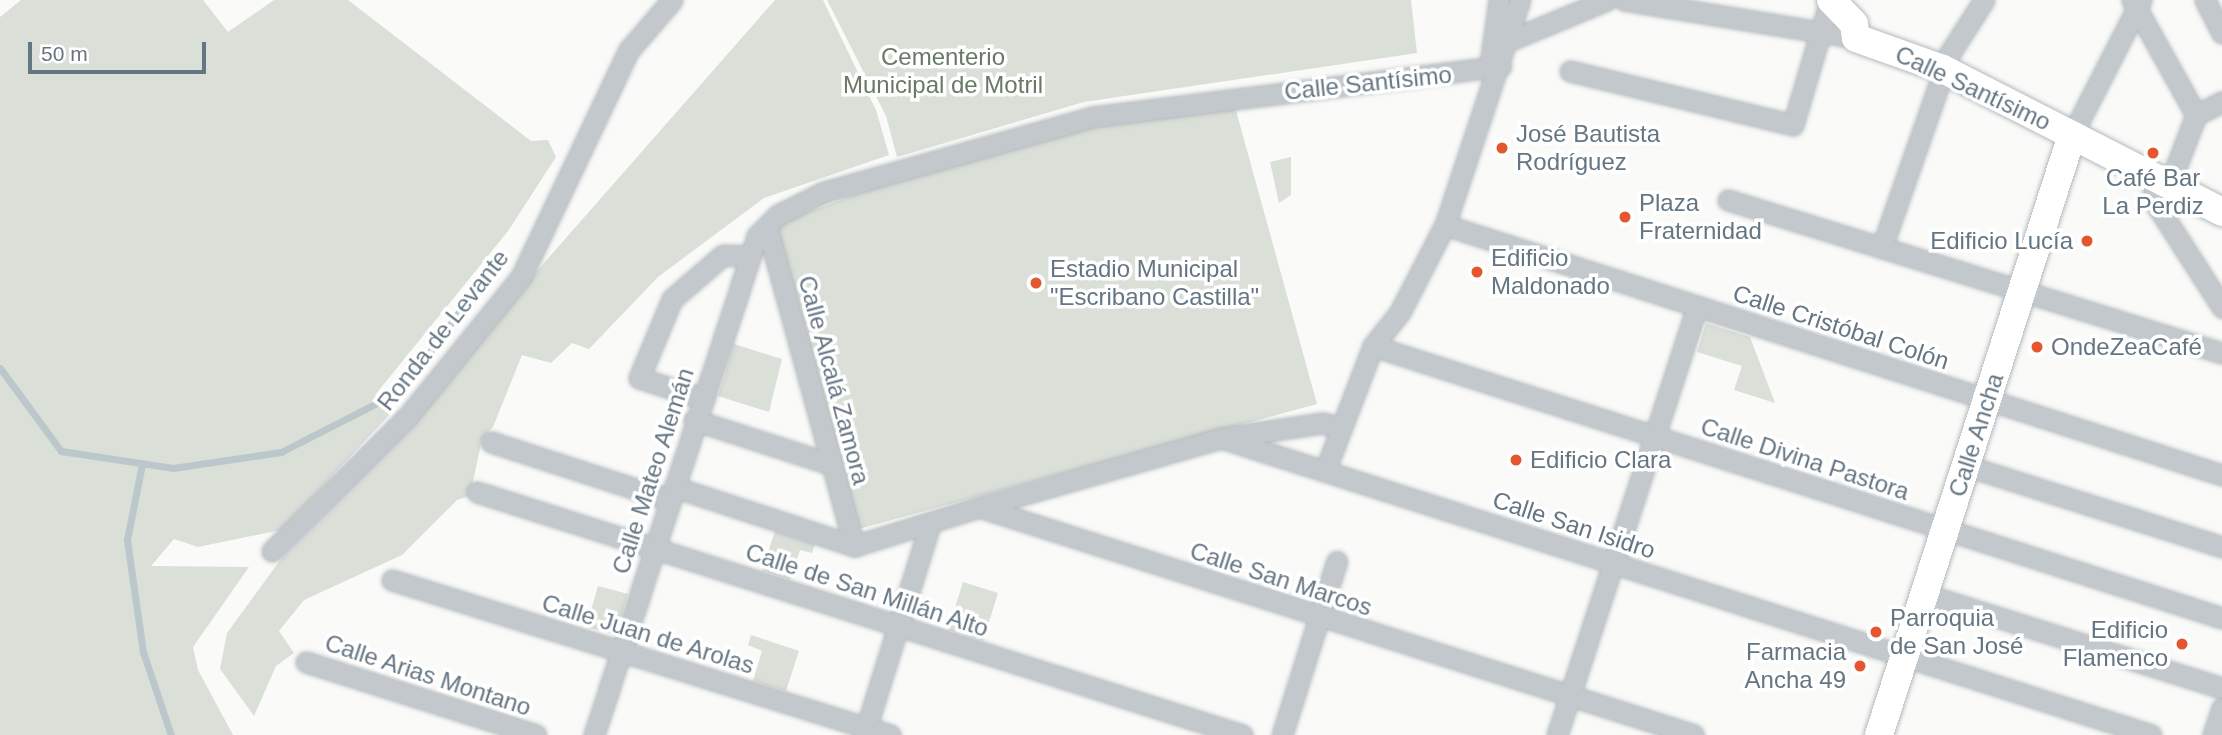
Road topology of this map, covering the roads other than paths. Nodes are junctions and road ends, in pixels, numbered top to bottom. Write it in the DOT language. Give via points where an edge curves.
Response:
graph roads {
  1 [pos="672,0"];
  2 [pos="1499,0"];
  3 [pos="1520,0"];
  4 [pos="1607,0"];
  5 [pos="1624,0"];
  6 [pos="1984,0"];
  7 [pos="2205,0"];
  8 [pos="1837,2"];
  9 [pos="2136,3"];
  10 [pos="1822,33"];
  11 [pos="2222,33"];
  12 [pos="1856,38"];
  13 [pos="1508,41"];
  14 [pos="1495,65"];
  15 [pos="1943,69"];
  16 [pos="1570,71"];
  17 [pos="2222,102"];
  18 [pos="2196,115"];
  19 [pos="2072,135"];
  20 [pos="2164,183"];
  21 [pos="1728,200"];
  22 [pos="2222,212"];
  23 [pos="1445,225"];
  24 [pos="767,227"];
  25 [pos="1882,247"];
  26 [pos="750,256"];
  27 [pos="2024,290"];
  28 [pos="1697,306"];
  29 [pos="2222,307"];
  30 [pos="1373,346"];
  31 [pos="2222,353"];
  32 [pos="702,398"];
  33 [pos="1988,400"];
  34 [pos="694,421"];
  35 [pos="1340,429"];
  36 [pos="1655,436"];
  37 [pos="1221,438"];
  38 [pos="491,442"];
  39 [pos="830,464"];
  40 [pos="1967,466"];
  41 [pos="1325,471"];
  42 [pos="2222,475"];
  43 [pos="477,492"];
  44 [pos="671,494"];
  45 [pos="979,508"];
  46 [pos="930,525"];
  47 [pos="1945,530"];
  48 [pos="854,546"];
  49 [pos="2222,547"];
  50 [pos="654,548"];
  51 [pos="272,551"];
  52 [pos="1337,561"];
  53 [pos="1614,564"];
  54 [pos="392,580"];
  55 [pos="1924,594"];
  56 [pos="1320,617"];
  57 [pos="2222,618"];
  58 [pos="898,626"];
  59 [pos="622,651"];
  60 [pos="1904,657"];
  61 [pos="306,662"];
  62 [pos="2222,688"];
  63 [pos="1570,696"];
  64 [pos="2222,708"];
  65 [pos="865,731"];
  66 [pos="536,735"];
  67 [pos="594,735"];
  68 [pos="890,735"];
  69 [pos="1242,735"];
  70 [pos="1282,735"];
  71 [pos="1558,735"];
  72 [pos="1694,735"];
  73 [pos="1879,735"];
  74 [pos="2151,735"];
  75 [pos="2213,735"];
  1 -- 51 [label="street, Ronda de Levante" via="629,50 522,277 408,416"];
  2 -- 14 [label="street"];
  3 -- 13 [label="street"];
  4 -- 13 [label="street"];
  5 -- 10 [label="street, Calle Santísimo"];
  6 -- 15 [label="street"];
  7 -- 11 [label="street"];
  8 -- 10 [label="street"];
  8 -- 12 [label="main road"];
  9 -- 18 [label="street"];
  9 -- 19 [label="street"];
  10 -- 12 [label="street, Calle Santísimo"];
  10 -- 16 [label="street" via="1793,124"];
  12 -- 15 [label="main road, Calle Santísimo"];
  13 -- 14 [label="street"];
  14 -- 23 [label="street"];
  14 -- 24 [label="street, Calle Santísimo" via="1473,72 1233,98 1078,121 824,192"];
  15 -- 19 [label="main road, Calle Santísimo"];
  15 -- 25 [label="street"];
  17 -- 18 [label="street"];
  18 -- 20 [label="street"];
  19 -- 20 [label="main road, Calle Santísimo"];
  19 -- 27 [label="main road, Calle Ancha"];
  20 -- 22 [label="main road, Calle Santísimo"];
  20 -- 29 [label="street" via="2152,198"];
  21 -- 25 [label="street"];
  23 -- 28 [label="street, Calle Cristóbal Colón"];
  23 -- 30 [label="street" via="1400,312"];
  24 -- 26 [label="street, Calle Mateo Alemán"];
  24 -- 39 [label="street, Calle Alcalá Zamora"];
  25 -- 27 [label="street"];
  26 -- 32 [label="street, Calle Mateo Alemán"];
  26 -- 32 [label="street" via="723,255 672,299 639,378"];
  27 -- 31 [label="street"];
  27 -- 33 [label="main road, Calle Ancha"];
  28 -- 33 [label="street, Calle Cristóbal Colón"];
  28 -- 36 [label="street"];
  30 -- 35 [label="street"];
  30 -- 36 [label="street, Calle Divina Pastora"];
  32 -- 34 [label="street, Calle Mateo Alemán"];
  33 -- 40 [label="main road, Calle Ancha"];
  33 -- 42 [label="street, Calle Cristóbal Colón"];
  34 -- 39 [label="street"];
  34 -- 44 [label="street, Calle Mateo Alemán"];
  35 -- 37 [label="street" via="1323,423"];
  35 -- 41 [label="street"];
  36 -- 47 [label="street, Calle Divina Pastora"];
  36 -- 53 [label="street"];
  37 -- 41 [label="street, Calle San Isidro"];
  37 -- 45 [label="street"];
  38 -- 44 [label="street"];
  39 -- 48 [label="street, Calle Alcalá Zamora"];
  40 -- 47 [label="main road, Calle Ancha"];
  40 -- 49 [label="street"];
  41 -- 53 [label="street, Calle San Isidro"];
  43 -- 50 [label="street, Calle de San Millán Alto"];
  44 -- 48 [label="street"];
  44 -- 50 [label="street, Calle Mateo Alemán"];
  45 -- 46 [label="street"];
  45 -- 56 [label="street, Calle San Marcos"];
  46 -- 48 [label="street"];
  46 -- 58 [label="street"];
  47 -- 55 [label="main road, Calle Ancha"];
  47 -- 57 [label="street, Calle Divina Pastora"];
  50 -- 58 [label="street, Calle de San Millán Alto"];
  50 -- 59 [label="street, Calle Mateo Alemán"];
  52 -- 56 [label="street"];
  53 -- 60 [label="street, Calle San Isidro"];
  53 -- 63 [label="street"];
  54 -- 59 [label="street, Calle Juan de Arolas"];
  55 -- 60 [label="main road, Calle Ancha"];
  55 -- 62 [label="street"];
  56 -- 63 [label="street, Calle San Marcos"];
  56 -- 70 [label="street"];
  58 -- 65 [label="street"];
  58 -- 69 [label="street, Calle de San Millán Alto"];
  59 -- 65 [label="street, Calle Juan de Arolas"];
  59 -- 67 [label="street, Calle Mateo Alemán"];
  60 -- 73 [label="main road, Calle Ancha"];
  60 -- 74 [label="street, Calle San Isidro"];
  61 -- 66 [label="street, Calle Arias Montano"];
  63 -- 71 [label="street"];
  63 -- 72 [label="street, Calle San Marcos"];
  64 -- 75 [label="street"];
  65 -- 68 [label="street, Calle Juan de Arolas"];
}
